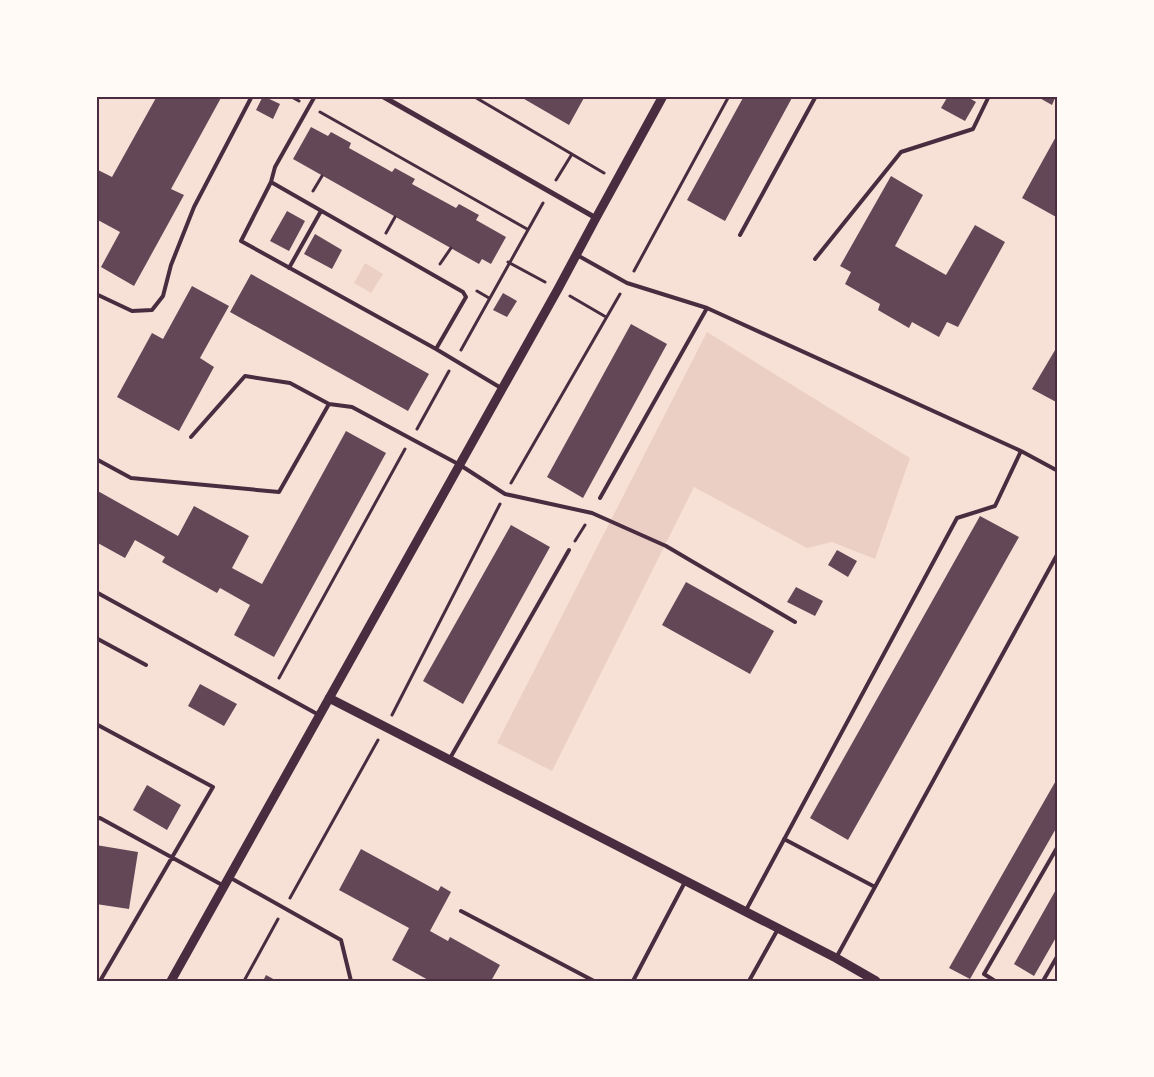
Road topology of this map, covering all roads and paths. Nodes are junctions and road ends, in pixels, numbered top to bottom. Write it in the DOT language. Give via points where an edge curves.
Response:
graph roads {
  1 [pos="252,96"];
  2 [pos="290,96"];
  3 [pos="315,96"];
  4 [pos="382,96"];
  5 [pos="473,96"];
  6 [pos="664,96"];
  7 [pos="729,96"];
  8 [pos="816,96"];
  9 [pos="989,96"];
  10 [pos="310,106"];
  11 [pos="314,119"];
  12 [pos="572,154"];
  13 [pos="322,176"];
  14 [pos="617,180"];
  15 [pos="271,182"];
  16 [pos="549,192"];
  17 [pos="310,196"];
  18 [pos="321,211"];
  19 [pos="395,216"];
  20 [pos="596,218"];
  21 [pos="528,229"];
  22 [pos="740,235"];
  23 [pos="383,238"];
  24 [pos="451,248"];
  25 [pos="577,255"];
  26 [pos="815,259"];
  27 [pos="289,268"];
  28 [pos="437,269"];
  29 [pos="627,283"];
  30 [pos="472,288"];
  31 [pos="96,294"];
  32 [pos="489,298"];
  33 [pos="706,308"];
  34 [pos="436,350"];
  35 [pos="454,362"];
  36 [pos="502,389"];
  37 [pos="329,404"];
  38 [pos="192,437"];
  39 [pos="411,439"];
  40 [pos="1022,451"];
  41 [pos="96,459"];
  42 [pos="460,465"];
  43 [pos="1058,471"];
  44 [pos="505,494"];
  45 [pos="600,498"];
  46 [pos="570,550"];
  47 [pos="1058,553"];
  48 [pos="96,592"];
  49 [pos="795,622"];
  50 [pos="96,638"];
  51 [pos="146,665"];
  52 [pos="273,690"];
  53 [pos="329,698"];
  54 [pos="319,715"];
  55 [pos="96,724"];
  56 [pos="385,728"];
  57 [pos="449,760"];
  58 [pos="98,818"];
  59 [pos="784,839"];
  60 [pos="1058,846"];
  61 [pos="172,857"];
  62 [pos="229,877"];
  63 [pos="685,882"];
  64 [pos="224,886"];
  65 [pos="875,887"];
  66 [pos="284,908"];
  67 [pos="461,911"];
  68 [pos="745,912"];
  69 [pos="778,929"];
  70 [pos="1058,954"];
  71 [pos="836,958"];
  72 [pos="100,981"];
  73 [pos="171,981"];
  74 [pos="244,981"];
  75 [pos="351,981"];
  76 [pos="594,981"];
  77 [pos="633,981"];
  78 [pos="749,981"];
  79 [pos="876,981"];
  80 [pos="995,981"];
  81 [pos="1043,981"];
  1 -- 31 [label="lane" via="194,207 171,265 163,296 152,310 132,311"];
  2 -- 10 [label="path"];
  3 -- 10 [label="lane"];
  4 -- 16 [label="street"];
  5 -- 12 [label="path"];
  6 -- 14 [label="street"];
  7 -- 29 [label="path"];
  8 -- 22 [label="lane"];
  9 -- 26 [label="lane" via="973,129 901,152"];
  10 -- 15 [label="lane" via="275,167"];
  11 -- 21 [label="path" via="318,111"];
  12 -- 14 [label="path"];
  12 -- 16 [label="path"];
  13 -- 17 [label="path"];
  14 -- 20 [label="street"];
  15 -- 18 [label="lane"];
  15 -- 27 [label="lane" via="241,242"];
  16 -- 20 [label="street"];
  16 -- 21 [label="path"];
  18 -- 27 [label="lane"];
  18 -- 34 [label="lane" via="463,292 466,297"];
  19 -- 23 [label="path"];
  20 -- 25 [label="street"];
  21 -- 32 [label="path"];
  24 -- 28 [label="path"];
  25 -- 29 [label="lane"];
  25 -- 36 [label="street"];
  27 -- 34 [label="lane"];
  29 -- 33 [label="lane"];
  29 -- 44 [label="path"];
  30 -- 32 [label="path"];
  32 -- 35 [label="path"];
  33 -- 40 [label="lane"];
  33 -- 45 [label="lane"];
  34 -- 35 [label="lane"];
  35 -- 36 [label="lane"];
  35 -- 39 [label="path"];
  36 -- 42 [label="street"];
  37 -- 38 [label="lane" via="290,383 245,376"];
  37 -- 39 [label="lane" via="352,407"];
  37 -- 41 [label="lane" via="279,492 131,478"];
  39 -- 42 [label="lane"];
  39 -- 52 [label="path"];
  40 -- 43 [label="lane"];
  40 -- 59 [label="lane" via="995,506 956,518"];
  42 -- 44 [label="lane"];
  42 -- 53 [label="street"];
  44 -- 49 [label="lane" via="592,513 608,520 666,546"];
  44 -- 56 [label="path"];
  46 -- 57 [label="lane"];
  47 -- 65 [label="lane"];
  48 -- 52 [label="lane"];
  50 -- 51 [label="lane"];
  52 -- 54 [label="lane"];
  53 -- 54 [label="street"];
  53 -- 56 [label="street"];
  54 -- 62 [label="street"];
  55 -- 61 [label="lane" via="213,787"];
  56 -- 57 [label="street"];
  56 -- 66 [label="path"];
  57 -- 63 [label="street"];
  58 -- 61 [label="lane"];
  59 -- 65 [label="lane"];
  59 -- 68 [label="lane"];
  60 -- 80 [label="lane" via="984,974"];
  61 -- 64 [label="lane"];
  61 -- 72 [label="lane"];
  62 -- 64 [label="street"];
  62 -- 66 [label="lane"];
  63 -- 68 [label="street"];
  63 -- 77 [label="lane"];
  64 -- 73 [label="street"];
  65 -- 71 [label="lane"];
  66 -- 74 [label="path"];
  66 -- 75 [label="lane" via="341,940"];
  67 -- 76 [label="lane"];
  68 -- 69 [label="street"];
  69 -- 71 [label="street"];
  69 -- 78 [label="lane"];
  70 -- 81 [label="lane"];
  71 -- 79 [label="street"];
}
